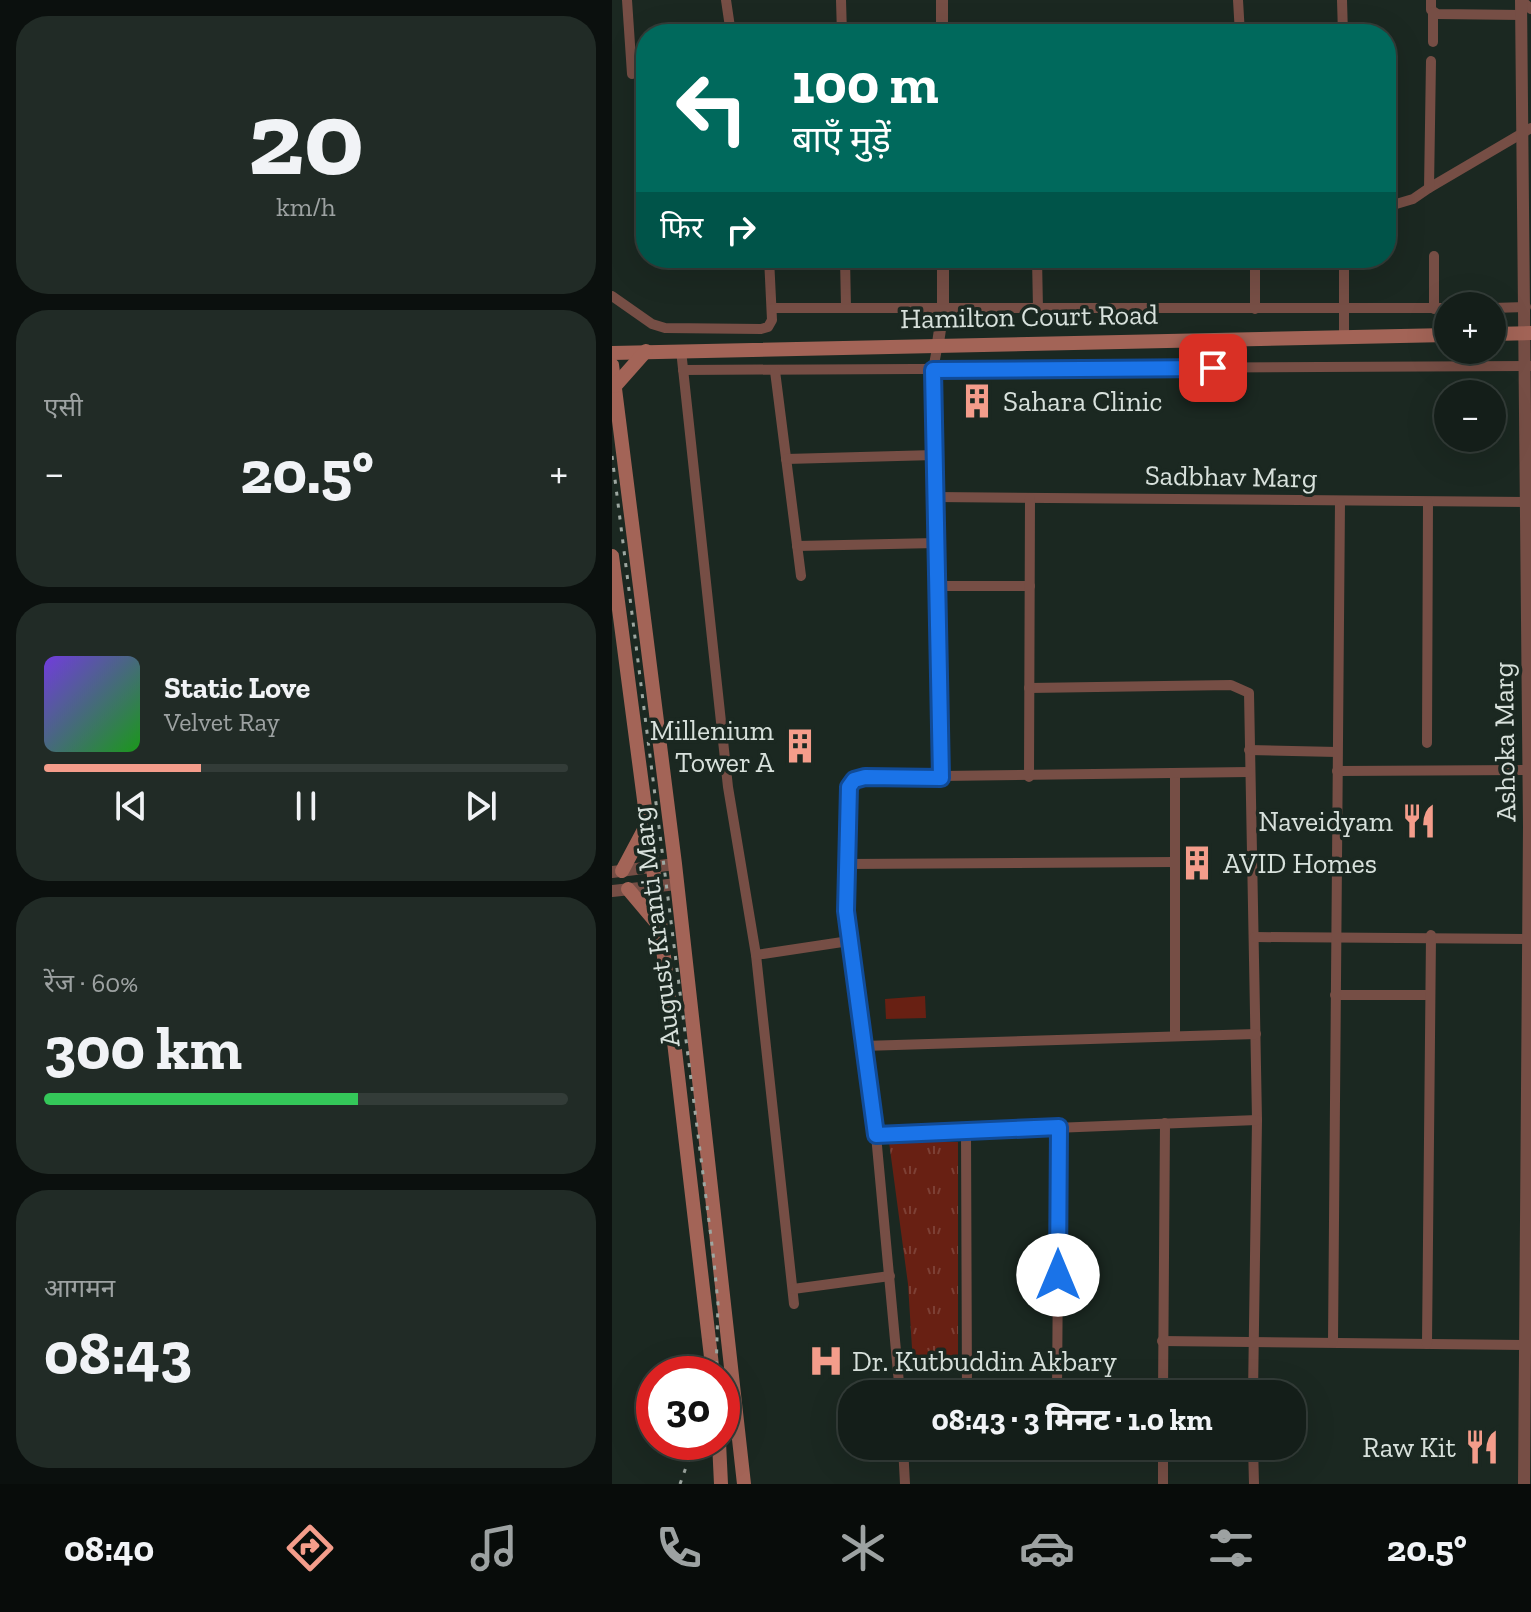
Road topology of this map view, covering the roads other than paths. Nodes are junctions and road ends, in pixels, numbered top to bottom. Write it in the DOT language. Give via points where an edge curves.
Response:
graph roads {
  1 [pos="627,0"];
  2 [pos="726,0"];
  3 [pos="841,0"];
  4 [pos="942,0"];
  5 [pos="1238,0"];
  6 [pos="1342,0"];
  7 [pos="1431,0"];
  8 [pos="1521,0"];
  9 [pos="1433,12"];
  10 [pos="1526,12"];
  11 [pos="730,24"];
  12 [pos="842,24"];
  13 [pos="942,24"];
  14 [pos="1239,24"];
  15 [pos="1343,24"];
  16 [pos="1433,42"];
  17 [pos="1431,61"];
  18 [pos="632,74"];
  19 [pos="1526,131"];
  20 [pos="1526,156"];
  21 [pos="1429,188"];
  22 [pos="1396,204"];
  23 [pos="1434,256"];
  24 [pos="1528,257"];
  25 [pos="770,268"];
  26 [pos="845,268"];
  27 [pos="943,268"];
  28 [pos="1037,268"];
  29 [pos="1255,268"];
  30 [pos="1344,268"];
  31 [pos="1434,292"];
  32 [pos="612,296"];
  33 [pos="1526,307"];
  34 [pos="773,308"];
  35 [pos="846,308"];
  36 [pos="1344,308"];
  37 [pos="1506,308"];
  38 [pos="943,309"];
  39 [pos="1038,309"];
  40 [pos="1255,309"];
  41 [pos="1434,309"];
  42 [pos="1528,333"];
  43 [pos="1506,334"];
  44 [pos="1434,335"];
  45 [pos="1344,336"];
  46 [pos="938,343"];
  47 [pos="681,350"];
  48 [pos="646,351"];
  49 [pos="612,353"];
  50 [pos="612,365"];
  51 [pos="1528,366"];
  52 [pos="683,370"];
  53 [pos="933,370"];
  54 [pos="775,371"];
  55 [pos="615,386"];
  56 [pos="935,455"];
  57 [pos="786,459"];
  58 [pos="935,497"];
  59 [pos="1030,498"];
  60 [pos="1340,501"];
  61 [pos="1428,502"];
  62 [pos="1527,502"];
  63 [pos="936,543"];
  64 [pos="797,546"];
  65 [pos="1529,553"];
  66 [pos="612,556"];
  67 [pos="801,576"];
  68 [pos="937,586"];
  69 [pos="1030,586"];
  70 [pos="1529,677"];
  71 [pos="1029,688"];
  72 [pos="1427,743"];
  73 [pos="1249,750"];
  74 [pos="1337,752"];
  75 [pos="1528,770"];
  76 [pos="1337,771"];
  77 [pos="1249,772"];
  78 [pos="1175,775"];
  79 [pos="1029,777"];
  80 [pos="941,778"];
  81 [pos="647,824"];
  82 [pos="1175,862"];
  83 [pos="675,864"];
  84 [pos="846,864"];
  85 [pos="652,867"];
  86 [pos="617,872"];
  87 [pos="677,884"];
  88 [pos="655,886"];
  89 [pos="628,889"];
  90 [pos="612,891"];
  91 [pos="661,927"];
  92 [pos="1335,935"];
  93 [pos="1431,935"];
  94 [pos="1254,937"];
  95 [pos="1528,939"];
  96 [pos="849,941"];
  97 [pos="756,955"];
  98 [pos="1335,995"];
  99 [pos="1430,995"];
  100 [pos="1256,1034"];
  101 [pos="1175,1036"];
  102 [pos="863,1046"];
  103 [pos="1257,1120"];
  104 [pos="1165,1123"];
  105 [pos="1059,1127"];
  106 [pos="966,1130"];
  107 [pos="876,1135"];
  108 [pos="1528,1177"];
  109 [pos="1529,1246"];
  110 [pos="890,1276"];
  111 [pos="793,1289"];
  112 [pos="794,1304"];
  113 [pos="1162,1341"];
  114 [pos="1252,1341"];
  115 [pos="1333,1342"];
  116 [pos="1427,1344"];
  117 [pos="1524,1345"];
  118 [pos="711,1356"];
  119 [pos="899,1380"];
  120 [pos="967,1380"];
  121 [pos="1057,1380"];
  122 [pos="1163,1380"];
  123 [pos="1253,1380"];
  124 [pos="720,1460"];
  125 [pos="904,1460"];
  126 [pos="1163,1460"];
  127 [pos="1253,1460"];
  128 [pos="721,1484"];
  129 [pos="744,1484"];
  130 [pos="905,1484"];
  131 [pos="1163,1484"];
  132 [pos="1254,1484"];
  133 [pos="1524,1484"];
  1 -- 18 [label="street"];
  2 -- 11 [label="street"];
  3 -- 12 [label="street"];
  4 -- 13 [label="street"];
  5 -- 14 [label="street"];
  6 -- 15 [label="street"];
  7 -- 9 [label="street"];
  8 -- 10 [label="street, Ashoka Marg"];
  9 -- 10 [label="street"];
  9 -- 16 [label="street"];
  10 -- 19 [label="street, Ashoka Marg"];
  17 -- 21 [label="street"];
  19 -- 20 [label="street, Ashoka Marg"];
  19 -- 21 [label="street"];
  20 -- 24 [label="street, Ashoka Marg"];
  21 -- 22 [label="street"];
  23 -- 31 [label="street"];
  24 -- 33 [label="street, Ashoka Marg"];
  25 -- 34 [label="street"];
  26 -- 35 [label="street"];
  27 -- 38 [label="street"];
  28 -- 39 [label="street"];
  29 -- 40 [label="street"];
  30 -- 36 [label="street"];
  32 -- 34 [label="street" via="665,328 761,329 768,327"];
  33 -- 37 [label="street"];
  33 -- 42 [label="street, Ashoka Marg"];
  34 -- 35 [label="street"];
  35 -- 38 [label="street"];
  36 -- 40 [label="street"];
  36 -- 41 [label="street"];
  36 -- 45 [label="street"];
  38 -- 39 [label="street"];
  38 -- 46 [label="street"];
  39 -- 40 [label="street"];
  42 -- 43 [label="main road"];
  42 -- 51 [label="street, Ashoka Marg"];
  44 -- 45 [label="main road, Hamilton Court Road"];
  45 -- 46 [label="main road, Hamilton Court Road"];
  46 -- 47 [label="main road, Hamilton Court Road"];
  46 -- 53 [label="street"];
  47 -- 48 [label="main road, Hamilton Court Road"];
  47 -- 52 [label="street"];
  48 -- 49 [label="main road, Hamilton Court Road"];
  48 -- 55 [label="main road"];
  50 -- 55 [label="main road, August Kranti Marg"];
  51 -- 53 [label="street"];
  51 -- 62 [label="street, Ashoka Marg"];
  52 -- 54 [label="street"];
  52 -- 97 [label="street" via="728,787"];
  53 -- 54 [label="street"];
  53 -- 56 [label="street"];
  54 -- 57 [label="street"];
  55 -- 83 [label="main road, August Kranti Marg"];
  56 -- 57 [label="street"];
  56 -- 58 [label="street"];
  57 -- 64 [label="street"];
  58 -- 59 [label="street, Sadbhav Marg"];
  58 -- 63 [label="street"];
  59 -- 60 [label="street, Sadbhav Marg"];
  59 -- 69 [label="street"];
  60 -- 61 [label="street, Sadbhav Marg"];
  60 -- 74 [label="street"];
  61 -- 62 [label="street, Sadbhav Marg"];
  61 -- 72 [label="street"];
  62 -- 65 [label="street, Ashoka Marg"];
  63 -- 64 [label="street"];
  63 -- 68 [label="street"];
  64 -- 67 [label="street"];
  65 -- 70 [label="street, Ashoka Marg"];
  66 -- 81 [label="main road, August Kranti Marg"];
  68 -- 69 [label="street"];
  68 -- 80 [label="street"];
  69 -- 71 [label="street"];
  70 -- 75 [label="street, Ashoka Marg"];
  71 -- 73 [label="street" via="1241,687 1251,703"];
  71 -- 79 [label="street"];
  73 -- 74 [label="street"];
  73 -- 77 [label="street"];
  74 -- 76 [label="street"];
  75 -- 76 [label="street"];
  75 -- 95 [label="street, Ashoka Marg"];
  76 -- 92 [label="street"];
  77 -- 78 [label="street"];
  77 -- 94 [label="street"];
  78 -- 79 [label="street"];
  78 -- 82 [label="street"];
  79 -- 80 [label="street"];
  80 -- 84 [label="street" via="854,780 849,787"];
  81 -- 85 [label="main road, August Kranti Marg"];
  81 -- 86 [label="main road"];
  82 -- 84 [label="street"];
  82 -- 101 [label="street"];
  83 -- 85 [label="street"];
  83 -- 87 [label="main road, August Kranti Marg"];
  84 -- 96 [label="street"];
  85 -- 86 [label="street"];
  85 -- 88 [label="main road, August Kranti Marg"];
  87 -- 88 [label="street"];
  87 -- 129 [label="main road, August Kranti Marg"];
  88 -- 89 [label="street"];
  88 -- 91 [label="main road, August Kranti Marg"];
  89 -- 90 [label="street"];
  89 -- 91 [label="main road"];
  91 -- 118 [label="main road, August Kranti Marg"];
  92 -- 93 [label="street"];
  92 -- 94 [label="street"];
  92 -- 98 [label="street"];
  93 -- 95 [label="street"];
  93 -- 99 [label="street"];
  94 -- 100 [label="street"];
  95 -- 108 [label="street, Ashoka Marg"];
  96 -- 97 [label="street"];
  96 -- 102 [label="street"];
  97 -- 111 [label="street"];
  98 -- 99 [label="street"];
  98 -- 115 [label="street"];
  99 -- 116 [label="street"];
  100 -- 101 [label="street"];
  100 -- 103 [label="street"];
  101 -- 102 [label="street"];
  102 -- 107 [label="street"];
  103 -- 104 [label="street"];
  103 -- 114 [label="street"];
  104 -- 105 [label="street"];
  104 -- 113 [label="street"];
  105 -- 106 [label="street"];
  105 -- 121 [label="street"];
  106 -- 107 [label="street"];
  106 -- 120 [label="street"];
  107 -- 110 [label="street"];
  108 -- 109 [label="street, Ashoka Marg"];
  109 -- 117 [label="street, Ashoka Marg"];
  110 -- 111 [label="street"];
  110 -- 119 [label="street"];
  111 -- 112 [label="street"];
  113 -- 114 [label="street"];
  113 -- 122 [label="street"];
  114 -- 115 [label="street"];
  114 -- 123 [label="street"];
  115 -- 116 [label="street"];
  116 -- 117 [label="street"];
  117 -- 133 [label="street, Ashoka Marg"];
  124 -- 128 [label="main road"];
  125 -- 130 [label="street"];
  126 -- 131 [label="street"];
  127 -- 132 [label="street"];
}
